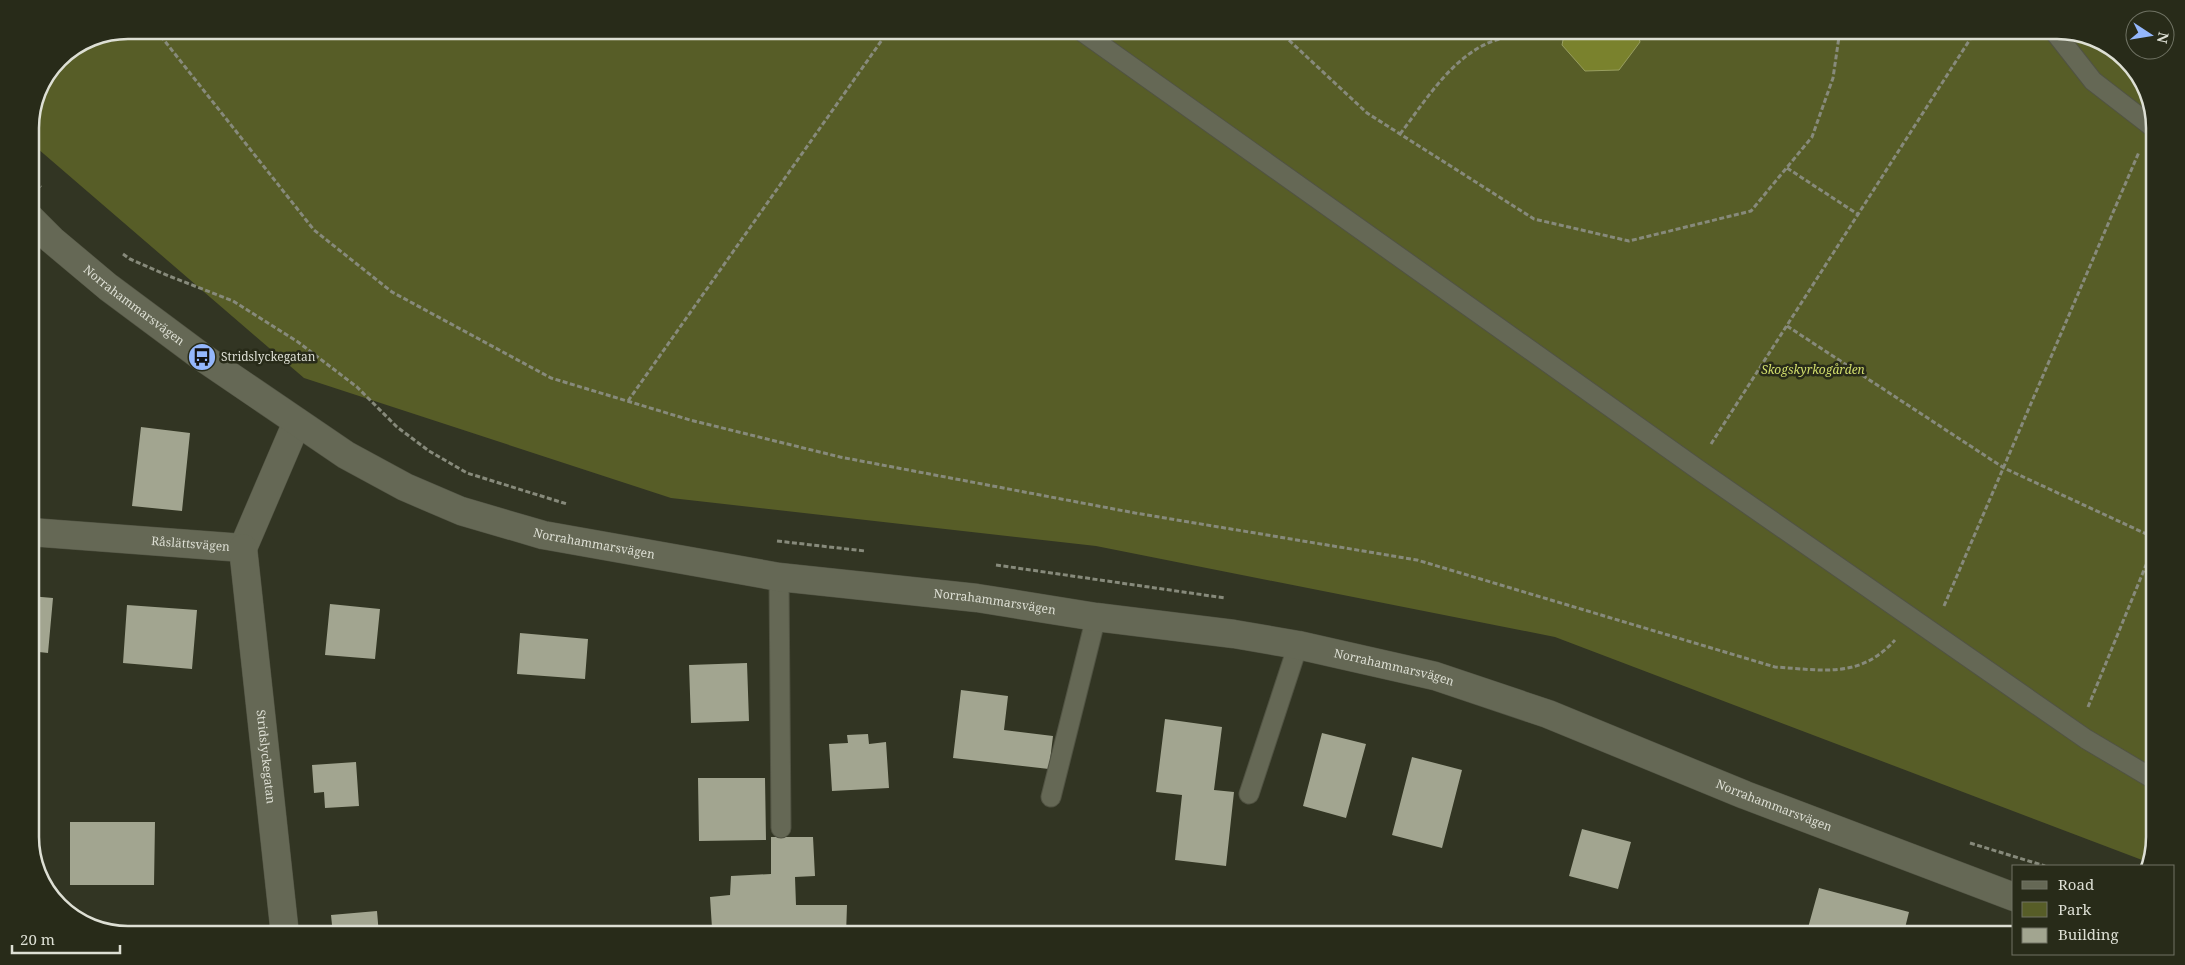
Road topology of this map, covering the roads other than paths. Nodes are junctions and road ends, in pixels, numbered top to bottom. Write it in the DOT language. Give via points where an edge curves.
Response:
graph roads {
  1 [pos="1093,39"];
  2 [pos="2060,39"];
  3 [pos="2146,123"];
  4 [pos="39,227"];
  5 [pos="297,422"];
  6 [pos="39,533"];
  7 [pos="243,548"];
  8 [pos="780,577"];
  9 [pos="1096,617"];
  10 [pos="1298,645"];
  11 [pos="2146,775"];
  12 [pos="1249,794"];
  13 [pos="1051,797"];
  14 [pos="781,828"];
  15 [pos="2012,896"];
  16 [pos="284,926"];
  1 -- 11 [label="lane" via="1696,468 2077,733"];
  2 -- 3 [label="lane" via="2093,81"];
  4 -- 5 [label="street, Norrahammarsvägen" via="108,287"];
  5 -- 7 [label="street, Råslättsvägen"];
  5 -- 8 [label="street, Norrahammarsvägen" via="376,473 461,511 544,535"];
  6 -- 7 [label="street, Råslättsvägen"];
  7 -- 16 [label="street, Stridslyckegatan"];
  8 -- 9 [label="street, Norrahammarsvägen" via="978,598"];
  8 -- 14 [label="lane"];
  9 -- 10 [label="street, Norrahammarsvägen"];
  9 -- 13 [label="lane"];
  10 -- 12 [label="lane"];
  10 -- 15 [label="street, Norrahammarsvägen" via="1435,676 1548,714 1745,795"];
}
